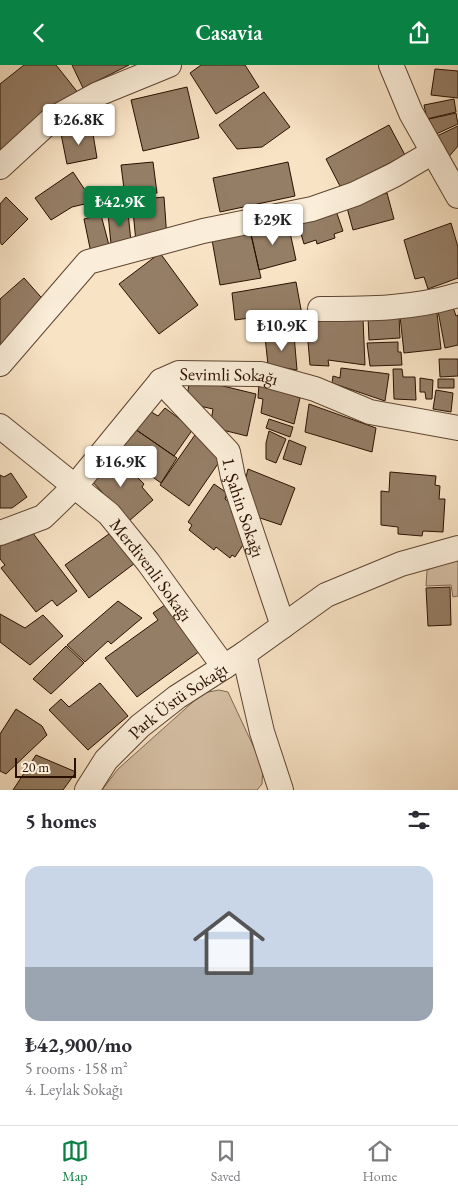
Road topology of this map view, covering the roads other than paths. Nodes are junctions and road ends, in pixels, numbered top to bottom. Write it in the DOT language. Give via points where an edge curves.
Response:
graph roads {
  1 [pos="169,65"];
  2 [pos="397,68"];
  3 [pos="433,152"];
  4 [pos="0,167"];
  5 [pos="458,196"];
  6 [pos="458,295"];
  7 [pos="320,309"];
  8 [pos="0,364"];
  9 [pos="162,381"];
  10 [pos="0,426"];
  11 [pos="458,428"];
  12 [pos="76,485"];
  13 [pos="0,533"];
  14 [pos="458,548"];
  15 [pos="283,626"];
  16 [pos="244,654"];
  17 [pos="224,667"];
  18 [pos="87,790"];
  19 [pos="281,790"];
  1 -- 4 [label="street" via="98,93 51,120"];
  2 -- 3 [label="street" via="410,113"];
  3 -- 5 [label="street"];
  3 -- 8 [label="street" via="355,194 312,209 202,231 88,262"];
  6 -- 7 [label="street" via="436,302 388,309"];
  9 -- 11 [label="street, Sevimli Sokağı" via="179,373 261,374 315,389 370,412"];
  9 -- 12 [label="street, Sevimli Sokağı"];
  9 -- 15 [label="street, 1. Şahin Sokağı" via="228,452"];
  10 -- 12 [label="street, Merdivenli Sokağı"];
  12 -- 13 [label="street, Sevimli Sokağı" via="43,517"];
  12 -- 17 [label="street, Merdivenli Sokağı" via="109,514"];
  14 -- 15 [label="street, Park Üstü Sokağı" via="401,564 326,595"];
  15 -- 16 [label="street, Park Üstü Sokağı"];
  16 -- 17 [label="street, Park Üstü Sokağı"];
  16 -- 19 [label="street" via="262,732"];
  17 -- 18 [label="street, Park Üstü Sokağı" via="140,726 106,760"];
}
